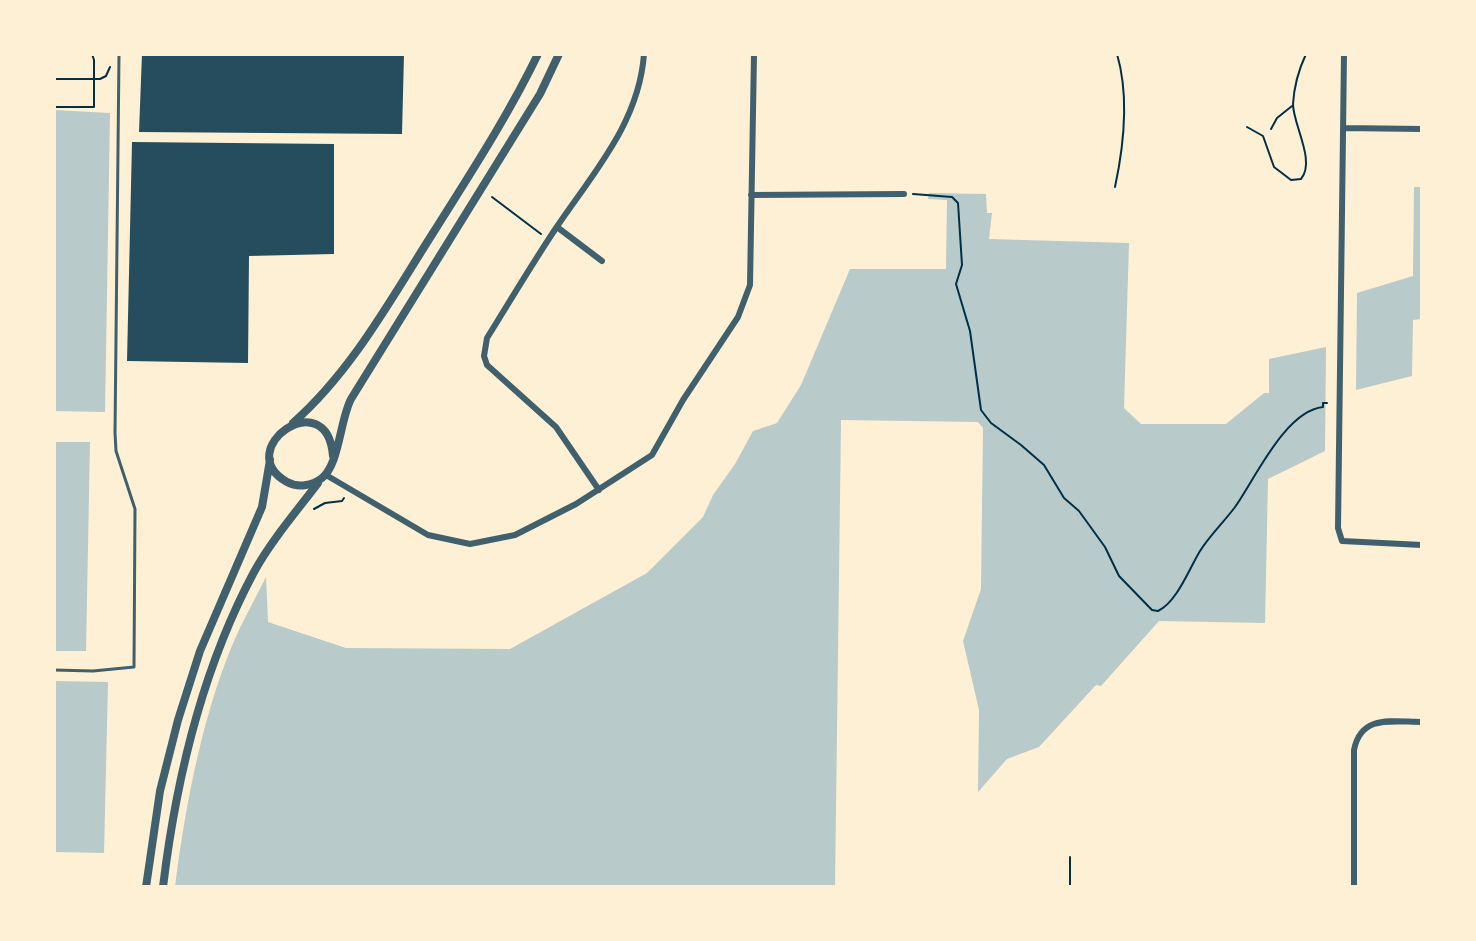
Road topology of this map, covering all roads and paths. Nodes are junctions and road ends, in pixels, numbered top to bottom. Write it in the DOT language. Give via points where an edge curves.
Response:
graph roads {
  1 [pos="92,54"];
  2 [pos="119,54"];
  3 [pos="538,54"];
  4 [pos="559,54"];
  5 [pos="644,54"];
  6 [pos="754,54"];
  7 [pos="1117,54"];
  8 [pos="1306,54"];
  9 [pos="1344,54"];
  10 [pos="110,65"];
  11 [pos="54,79"];
  12 [pos="94,80"];
  13 [pos="1293,106"];
  14 [pos="54,107"];
  15 [pos="1247,127"];
  16 [pos="1343,128"];
  17 [pos="1271,129"];
  18 [pos="1422,129"];
  19 [pos="1115,187"];
  20 [pos="904,194"];
  21 [pos="751,195"];
  22 [pos="491,196"];
  23 [pos="557,227"];
  24 [pos="548,239"];
  25 [pos="602,261"];
  26 [pos="1332,403"];
  27 [pos="292,424"];
  28 [pos="270,456"];
  29 [pos="333,456"];
  30 [pos="323,478"];
  31 [pos="348,490"];
  32 [pos="599,490"];
  33 [pos="308,514"];
  34 [pos="1422,545"];
  35 [pos="54,670"];
  36 [pos="1422,722"];
  37 [pos="1070,857"];
  38 [pos="146,887"];
  39 [pos="163,887"];
  40 [pos="1070,887"];
  41 [pos="1354,887"];
  1 -- 12 [label="path"];
  2 -- 35 [label="lane" via="115,433 135,509 134,667"];
  3 -- 27 [label="street" via="500,126 384,311 337,379"];
  4 -- 29 [label="street" via="540,94 351,399"];
  5 -- 23 [label="street" via="634,106 622,134"];
  6 -- 21 [label="street"];
  7 -- 19 [label="path" via="1123,73 1122,155"];
  8 -- 13 [label="path"];
  9 -- 16 [label="street"];
  10 -- 12 [label="path" via="106,76"];
  11 -- 12 [label="path"];
  12 -- 14 [label="path" via="94,107"];
  13 -- 15 [label="path" via="1307,168 1298,181 1274,167 1263,136"];
  13 -- 17 [label="path"];
  16 -- 18 [label="street"];
  16 -- 34 [label="street" via="1338,528 1342,541"];
  20 -- 21 [label="street"];
  20 -- 26 [label="path" via="952,197 958,203 962,258 956,284 970,331 981,410 1044,465 1094,531 1119,576 1152,610 1167,605 1270,450 1299,418"];
  21 -- 32 [label="street" via="750,285 738,317 652,455"];
  22 -- 24 [label="path"];
  23 -- 24 [label="street"];
  23 -- 25 [label="street"];
  24 -- 32 [label="street" via="487,338 484,356 494,373 556,427"];
  27 -- 28 [label="street" via="276,436"];
  27 -- 29 [label="street" via="321,429"];
  28 -- 30 [label="street" via="284,480 303,486"];
  28 -- 38 [label="street" via="262,507 200,651 178,720 160,791"];
  29 -- 30 [label="street"];
  30 -- 31 [label="street"];
  30 -- 39 [label="street" via="255,570 228,624 185,763"];
  31 -- 32 [label="street" via="428,535 470,544 515,535"];
  31 -- 33 [label="path" via="342,501 325,503"];
  36 -- 41 [label="street" via="1374,723 1357,735"];
  37 -- 40 [label="path"];
}
